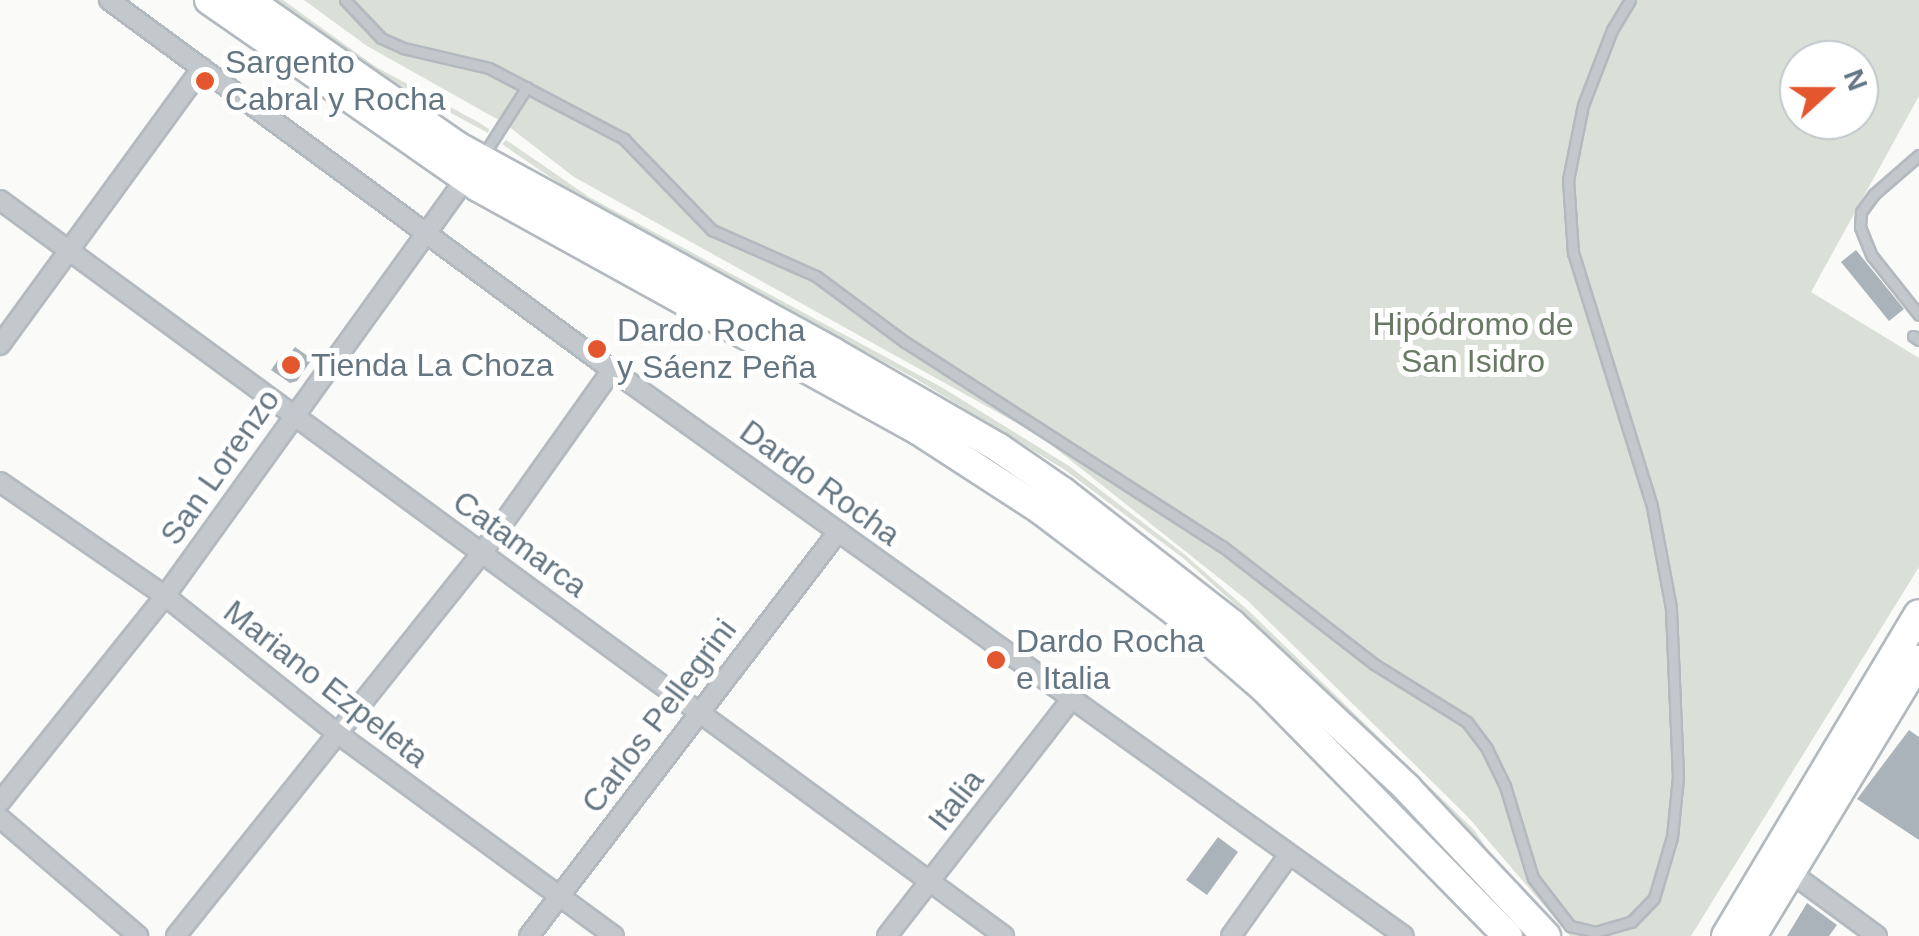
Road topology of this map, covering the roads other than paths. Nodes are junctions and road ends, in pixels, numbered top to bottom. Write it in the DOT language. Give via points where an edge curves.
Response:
graph roads {
  1 [pos="109,0"];
  2 [pos="209,0"];
  3 [pos="248,0"];
  4 [pos="345,0"];
  5 [pos="1630,0"];
  6 [pos="202,68"];
  7 [pos="526,88"];
  8 [pos="1919,154"];
  9 [pos="473,169"];
  10 [pos="0,200"];
  11 [pos="425,229"];
  12 [pos="68,250"];
  13 [pos="1919,315"];
  14 [pos="0,346"];
  15 [pos="612,370"];
  16 [pos="294,414"];
  17 [pos="0,482"];
  18 [pos="838,532"];
  19 [pos="482,553"];
  20 [pos="165,596"];
  21 [pos="1919,614"];
  22 [pos="1914,651"];
  23 [pos="1071,700"];
  24 [pos="700,713"];
  25 [pos="338,734"];
  26 [pos="1843,762"];
  27 [pos="0,802"];
  28 [pos="0,818"];
  29 [pos="1288,856"];
  30 [pos="1790,872"];
  31 [pos="930,882"];
  32 [pos="559,896"];
  33 [pos="1630,922"];
  34 [pos="138,936"];
  35 [pos="176,936"];
  36 [pos="529,936"];
  37 [pos="614,936"];
  38 [pos="888,936"];
  39 [pos="1004,936"];
  40 [pos="1231,936"];
  41 [pos="1404,936"];
  42 [pos="1508,936"];
  43 [pos="1546,936"];
  44 [pos="1631,936"];
  45 [pos="1726,936"];
  46 [pos="1752,936"];
  47 [pos="1877,936"];
  1 -- 6 [label="street, Dardo Rocha"];
  2 -- 9 [label="main road"];
  3 -- 9 [label="main road"];
  4 -- 7 [label="lane" via="381,38 489,68"];
  5 -- 33 [label="lane" via="1583,105 1568,180 1573,253 1652,506 1670,608 1678,777 1672,837 1654,898"];
  6 -- 11 [label="street, Dardo Rocha"];
  6 -- 12 [label="street"];
  7 -- 9 [label="lane"];
  7 -- 33 [label="lane" via="624,140 712,230 816,276 905,342 1222,546 1374,664 1467,722 1505,786 1532,878 1549,904 1570,926 1596,932"];
  8 -- 13 [label="lane" via="1874,194 1860,227 1872,256"];
  9 -- 11 [label="street, San Lorenzo"];
  9 -- 42 [label="main road" via="918,430 1041,510 1264,688"];
  9 -- 43 [label="main road" via="833,352 1062,492 1271,659 1407,788"];
  10 -- 12 [label="street, Catamarca"];
  11 -- 15 [label="street, Dardo Rocha"];
  11 -- 16 [label="street, San Lorenzo"];
  12 -- 14 [label="street"];
  12 -- 16 [label="street, Catamarca"];
  15 -- 18 [label="street, Dardo Rocha"];
  15 -- 19 [label="street"];
  16 -- 19 [label="street, Catamarca"];
  16 -- 20 [label="street, San Lorenzo"];
  17 -- 20 [label="street, Mariano Ezpeleta"];
  18 -- 23 [label="street, Dardo Rocha"];
  18 -- 24 [label="street, Carlos Pellegrini"];
  19 -- 24 [label="street, Catamarca"];
  19 -- 25 [label="street"];
  20 -- 25 [label="street, Mariano Ezpeleta"];
  20 -- 27 [label="street, San Lorenzo"];
  21 -- 22 [label="main road"];
  22 -- 26 [label="main road"];
  23 -- 29 [label="street, Dardo Rocha"];
  23 -- 31 [label="street, Italia"];
  24 -- 31 [label="street, Catamarca"];
  24 -- 32 [label="street, Carlos Pellegrini"];
  25 -- 32 [label="street, Mariano Ezpeleta"];
  25 -- 35 [label="street"];
  26 -- 30 [label="main road"];
  26 -- 45 [label="main road"];
  28 -- 34 [label="street"];
  29 -- 40 [label="street"];
  29 -- 41 [label="street, Dardo Rocha"];
  30 -- 46 [label="main road"];
  30 -- 47 [label="street"];
  31 -- 38 [label="street, Italia"];
  31 -- 39 [label="street, Catamarca"];
  32 -- 36 [label="street, Carlos Pellegrini"];
  32 -- 37 [label="street, Mariano Ezpeleta"];
  33 -- 44 [label="lane"];
}
